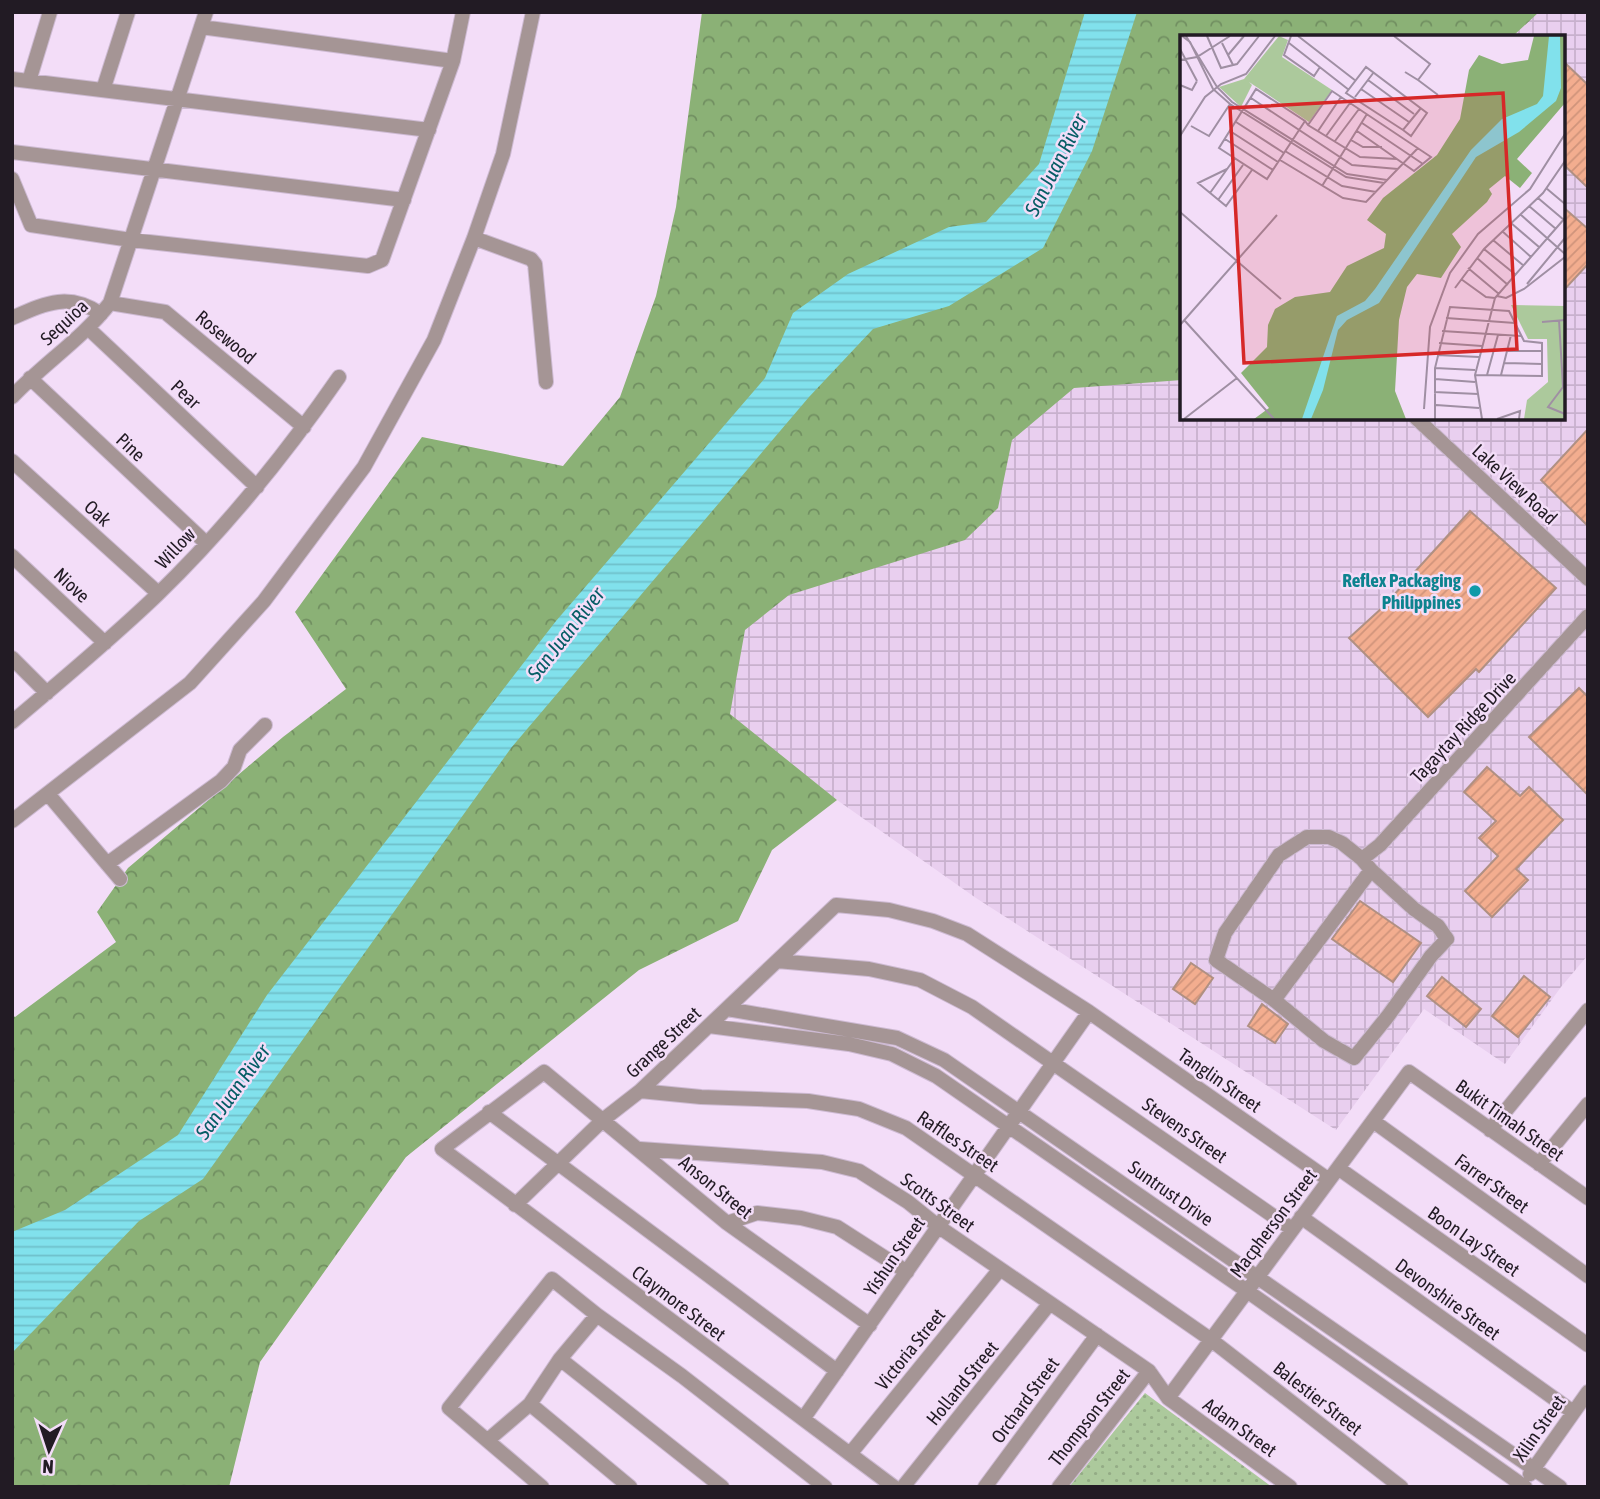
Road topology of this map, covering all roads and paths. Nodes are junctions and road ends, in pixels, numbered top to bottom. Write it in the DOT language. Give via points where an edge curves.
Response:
graph roads {
  1 [pos="50,12"];
  2 [pos="128,12"];
  3 [pos="206,12"];
  4 [pos="463,12"];
  5 [pos="533,12"];
  6 [pos="201,27"];
  7 [pos="453,61"];
  8 [pos="12,79"];
  9 [pos="29,81"];
  10 [pos="103,90"];
  11 [pos="177,99"];
  12 [pos="429,130"];
  13 [pos="12,152"];
  14 [pos="153,169"];
  15 [pos="12,179"];
  16 [pos="404,200"];
  17 [pos="474,237"];
  18 [pos="131,240"];
  19 [pos="106,309"];
  20 [pos="12,318"];
  21 [pos="89,328"];
  22 [pos="340,377"];
  23 [pos="30,378"];
  24 [pos="546,382"];
  25 [pos="12,397"];
  26 [pos="1418,420"];
  27 [pos="304,427"];
  28 [pos="12,461"];
  29 [pos="257,487"];
  30 [pos="206,543"];
  31 [pos="12,556"];
  32 [pos="1588,579"];
  33 [pos="158,593"];
  34 [pos="1588,616"];
  35 [pos="105,643"];
  36 [pos="12,658"];
  37 [pos="47,693"];
  38 [pos="12,722"];
  39 [pos="265,725"];
  40 [pos="48,794"];
  41 [pos="12,821"];
  42 [pos="107,864"];
  43 [pos="1366,865"];
  44 [pos="120,879"];
  45 [pos="836,905"];
  46 [pos="777,961"];
  47 [pos="1273,1000"];
  48 [pos="727,1009"];
  49 [pos="1588,1010"];
  50 [pos="1089,1012"];
  51 [pos="709,1026"];
  52 [pos="1055,1062"];
  53 [pos="1409,1072"];
  54 [pos="640,1091"];
  55 [pos="1588,1104"];
  56 [pos="489,1112"];
  57 [pos="1020,1112"];
  58 [pos="604,1119"];
  59 [pos="1373,1121"];
  60 [pos="1010,1126"];
  61 [pos="1490,1130"];
  62 [pos="640,1149"];
  63 [pos="558,1163"];
  64 [pos="1539,1164"];
  65 [pos="1338,1168"];
  66 [pos="975,1175"];
  67 [pos="1329,1180"];
  68 [pos="1588,1198"];
  69 [pos="515,1205"];
  70 [pos="1301,1217"];
  71 [pos="727,1223"];
  72 [pos="939,1227"];
  73 [pos="1292,1230"];
  74 [pos="1000,1269"];
  75 [pos="907,1272"];
  76 [pos="1258,1276"];
  77 [pos="1588,1276"];
  78 [pos="1247,1291"];
  79 [pos="1050,1303"];
  80 [pos="597,1315"];
  81 [pos="870,1325"];
  82 [pos="1097,1335"];
  83 [pos="1210,1339"];
  84 [pos="1588,1345"];
  85 [pos="560,1359"];
  86 [pos="837,1371"];
  87 [pos="1149,1371"];
  88 [pos="1588,1392"];
  89 [pos="1168,1398"];
  90 [pos="530,1404"];
  91 [pos="1573,1412"];
  92 [pos="803,1419"];
  93 [pos="488,1440"];
  94 [pos="850,1454"];
  95 [pos="1534,1468"];
  96 [pos="1523,1486"];
  97 [pos="542,1487"];
  98 [pos="630,1487"];
  99 [pos="722,1487"];
  100 [pos="825,1487"];
  101 [pos="894,1487"];
  102 [pos="903,1487"];
  103 [pos="985,1487"];
  104 [pos="1059,1487"];
  105 [pos="1290,1487"];
  106 [pos="1401,1487"];
  107 [pos="1560,1487"];
  1 -- 9 [label="street"];
  2 -- 10 [label="street"];
  3 -- 6 [label="street"];
  4 -- 7 [label="street"];
  5 -- 17 [label="street" via="503,154"];
  6 -- 7 [label="street"];
  6 -- 11 [label="street"];
  7 -- 12 [label="street"];
  8 -- 9 [label="street"];
  9 -- 10 [label="street"];
  10 -- 11 [label="street"];
  11 -- 12 [label="street"];
  11 -- 14 [label="street"];
  12 -- 16 [label="street"];
  13 -- 14 [label="street"];
  14 -- 16 [label="street"];
  14 -- 18 [label="street"];
  15 -- 18 [label="street" via="31,225"];
  16 -- 18 [label="street" via="382,260 368,266"];
  17 -- 24 [label="street" via="535,264"];
  17 -- 40 [label="street" via="434,340 363,467 264,601 190,683"];
  18 -- 19 [label="street"];
  19 -- 20 [label="street, Rosewood" via="68,301 47,303"];
  19 -- 21 [label="street, Sequioa"];
  19 -- 27 [label="street, Rosewood" via="165,312"];
  21 -- 23 [label="street, Sequioa"];
  21 -- 29 [label="street, Pear"];
  22 -- 27 [label="street, Willow"];
  23 -- 25 [label="street, Sequioa"];
  23 -- 30 [label="street, Pine"];
  26 -- 32 [label="street, Lake View Road"];
  27 -- 29 [label="street, Willow"];
  28 -- 33 [label="street, Oak"];
  29 -- 30 [label="street, Willow"];
  30 -- 33 [label="street, Willow"];
  31 -- 35 [label="street, Niove"];
  33 -- 35 [label="street, Willow"];
  34 -- 43 [label="street, Tagaytay Ridge Drive"];
  35 -- 37 [label="street, Willow"];
  36 -- 37 [label="street"];
  37 -- 38 [label="street, Willow"];
  39 -- 42 [label="street" via="240,750 234,767 221,781"];
  40 -- 41 [label="street"];
  40 -- 42 [label="street"];
  42 -- 44 [label="street"];
  43 -- 47 [label="street, Tagaytay Ridge Drive"];
  43 -- 47 [label="street" via="1342,843 1329,837 1307,837 1279,855 1225,933 1216,960"];
  43 -- 47 [label="street" via="1438,926 1447,939 1354,1058 1324,1041"];
  45 -- 46 [label="street, Grange Street"];
  45 -- 50 [label="street, Tanglin Street" via="890,910 967,934"];
  46 -- 48 [label="street, Grange Street"];
  46 -- 52 [label="street, Stevens Street" via="869,969 920,980 972,1007"];
  48 -- 51 [label="street, Grange Street"];
  48 -- 57 [label="street, Suntrust Drive" via="897,1038 944,1060"];
  49 -- 61 [label="street"];
  50 -- 52 [label="street, Yishun Street"];
  50 -- 67 [label="street, Tanglin Street"];
  51 -- 54 [label="street, Grange Street"];
  51 -- 60 [label="street, Suntrust Drive" via="892,1054 936,1076"];
  52 -- 57 [label="street, Yishun Street"];
  52 -- 73 [label="street, Stevens Street"];
  53 -- 59 [label="street, Macpherson Street"];
  53 -- 61 [label="street, Bukit Timah Street"];
  54 -- 58 [label="street, Grange Street"];
  54 -- 66 [label="street, Raffles Street" via="807,1101 859,1109 906,1128"];
  55 -- 64 [label="street"];
  56 -- 58 [label="street, Anson Street" via="544,1072"];
  56 -- 63 [label="street"];
  56 -- 69 [label="street, Claymore Street" via="442,1149"];
  57 -- 60 [label="street, Yishun Street"];
  57 -- 76 [label="street, Suntrust Drive"];
  58 -- 62 [label="street, Anson Street"];
  58 -- 63 [label="street, Grange Street"];
  59 -- 65 [label="street, Macpherson Street"];
  59 -- 77 [label="street, Farrer Street"];
  60 -- 66 [label="street, Yishun Street"];
  60 -- 78 [label="street, Suntrust Drive"];
  61 -- 64 [label="street, Bukit Timah Street"];
  62 -- 71 [label="street, Anson Street"];
  62 -- 72 [label="street, Scotts Street" via="822,1162 859,1171"];
  63 -- 69 [label="street, Grange Street"];
  63 -- 86 [label="street"];
  64 -- 68 [label="street, Bukit Timah Street"];
  65 -- 67 [label="street, Macpherson Street"];
  65 -- 84 [label="street, Boon Lay Street"];
  66 -- 72 [label="street, Yishun Street"];
  66 -- 83 [label="street, Raffles Street"];
  67 -- 70 [label="street, Macpherson Street"];
  69 -- 92 [label="street, Claymore Street"];
  70 -- 73 [label="street, Macpherson Street"];
  70 -- 91 [label="street, Devonshire Street"];
  71 -- 75 [label="street" via="757,1213 837,1227"];
  71 -- 81 [label="street, Anson Street"];
  72 -- 74 [label="street, Scotts Street"];
  72 -- 75 [label="street, Yishun Street"];
  73 -- 76 [label="street, Macpherson Street"];
  74 -- 79 [label="street, Scotts Street"];
  74 -- 94 [label="street, Victoria Street"];
  75 -- 81 [label="street, Yishun Street"];
  76 -- 78 [label="street, Macpherson Street"];
  76 -- 95 [label="street, Suntrust Drive"];
  78 -- 83 [label="street, Macpherson Street"];
  78 -- 96 [label="street, Suntrust Drive"];
  79 -- 82 [label="street, Scotts Street"];
  79 -- 102 [label="street, Holland Street"];
  80 -- 85 [label="street"];
  80 -- 93 [label="street" via="552,1279 449,1408"];
  80 -- 100 [label="street"];
  81 -- 86 [label="street, Yishun Street"];
  82 -- 87 [label="street, Scotts Street"];
  82 -- 103 [label="street, Orchard Street"];
  83 -- 89 [label="street, Macpherson Street"];
  83 -- 106 [label="street, Balestier Street"];
  85 -- 90 [label="street"];
  85 -- 99 [label="street"];
  86 -- 92 [label="street, Yishun Street"];
  87 -- 89 [label="street, Scotts Street"];
  87 -- 104 [label="street, Thompson Street"];
  88 -- 91 [label="street, Xilin Street"];
  89 -- 105 [label="street, Adam Street"];
  90 -- 93 [label="street"];
  90 -- 98 [label="street"];
  91 -- 95 [label="street, Xilin Street"];
  92 -- 94 [label="street, Claymore Street"];
  93 -- 97 [label="street"];
  94 -- 101 [label="street, Claymore Street"];
  95 -- 96 [label="street, Xilin Street"];
  95 -- 107 [label="street, Suntrust Drive"];
}
